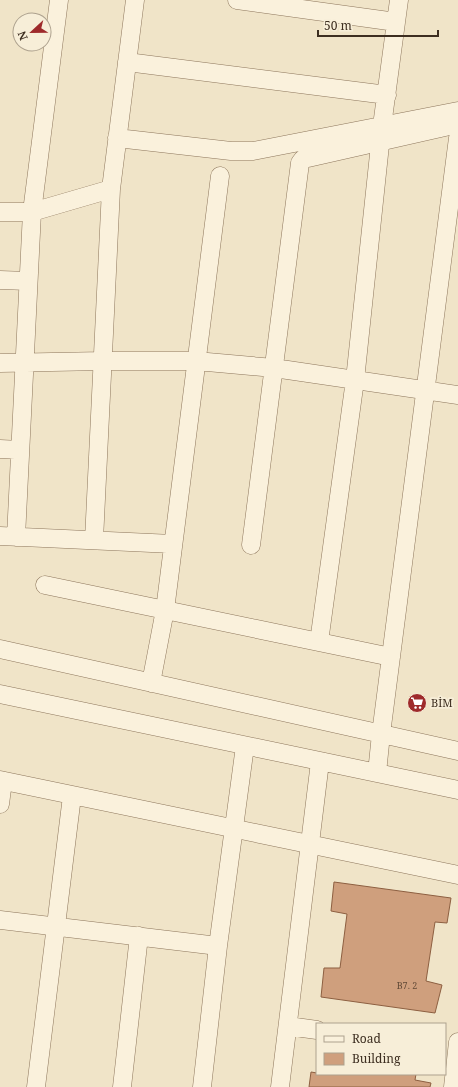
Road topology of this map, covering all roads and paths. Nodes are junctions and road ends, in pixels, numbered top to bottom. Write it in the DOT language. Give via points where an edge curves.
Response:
graph roads {
  1 [pos="59,0"];
  2 [pos="135,0"];
  3 [pos="237,0"];
  4 [pos="399,0"];
  5 [pos="396,22"];
  6 [pos="127,62"];
  7 [pos="386,95"];
  8 [pos="458,111"];
  9 [pos="458,124"];
  10 [pos="381,134"];
  11 [pos="117,138"];
  12 [pos="458,138"];
  13 [pos="220,176"];
  14 [pos="111,189"];
  15 [pos="0,212"];
  16 [pos="32,212"];
  17 [pos="0,280"];
  18 [pos="28,281"];
  19 [pos="103,361"];
  20 [pos="196,361"];
  21 [pos="24,363"];
  22 [pos="0,364"];
  23 [pos="274,368"];
  24 [pos="355,380"];
  25 [pos="426,390"];
  26 [pos="458,395"];
  27 [pos="0,449"];
  28 [pos="20,450"];
  29 [pos="8,537"];
  30 [pos="94,540"];
  31 [pos="173,544"];
  32 [pos="251,545"];
  33 [pos="45,585"];
  34 [pos="165,610"];
  35 [pos="319,642"];
  36 [pos="0,649"];
  37 [pos="391,657"];
  38 [pos="151,683"];
  39 [pos="0,694"];
  40 [pos="381,734"];
  41 [pos="244,746"];
  42 [pos="458,750"];
  43 [pos="320,762"];
  44 [pos="377,773"];
  45 [pos="1,781"];
  46 [pos="458,790"];
  47 [pos="72,796"];
  48 [pos="0,804"];
  49 [pos="234,830"];
  50 [pos="310,846"];
  51 [pos="458,876"];
  52 [pos="0,920"];
  53 [pos="55,927"];
  54 [pos="139,936"];
  55 [pos="218,946"];
  56 [pos="288,1026"];
  57 [pos="316,1030"];
  58 [pos="453,1046"];
  59 [pos="36,1087"];
  60 [pos="122,1087"];
  61 [pos="202,1087"];
  62 [pos="280,1087"];
  63 [pos="453,1087"];
  1 -- 16 [label="street"];
  2 -- 6 [label="street"];
  3 -- 5 [label="street"];
  4 -- 5 [label="street"];
  5 -- 7 [label="street"];
  6 -- 7 [label="street"];
  6 -- 11 [label="street"];
  7 -- 10 [label="street"];
  8 -- 10 [label="street"];
  9 -- 10 [label="street"];
  10 -- 11 [label="street" via="231,152"];
  10 -- 23 [label="street" via="303,159 300,163"];
  10 -- 24 [label="street"];
  11 -- 14 [label="street"];
  12 -- 25 [label="street"];
  13 -- 20 [label="street"];
  14 -- 16 [label="street"];
  14 -- 19 [label="street"];
  15 -- 16 [label="street"];
  16 -- 18 [label="street"];
  17 -- 18 [label="street"];
  18 -- 21 [label="street"];
  19 -- 20 [label="street"];
  19 -- 21 [label="street"];
  19 -- 30 [label="street"];
  20 -- 23 [label="street"];
  20 -- 31 [label="street"];
  21 -- 22 [label="street"];
  21 -- 28 [label="street"];
  23 -- 24 [label="street"];
  23 -- 32 [label="street"];
  24 -- 25 [label="street"];
  24 -- 35 [label="street"];
  25 -- 26 [label="street"];
  25 -- 37 [label="street"];
  27 -- 28 [label="street"];
  28 -- 29 [label="street"];
  29 -- 30 [label="street"];
  30 -- 31 [label="street"];
  31 -- 34 [label="street"];
  33 -- 34 [label="street"];
  34 -- 35 [label="street"];
  34 -- 38 [label="street"];
  35 -- 37 [label="street"];
  36 -- 38 [label="street"];
  37 -- 40 [label="street"];
  38 -- 40 [label="street"];
  39 -- 41 [label="street"];
  40 -- 42 [label="street"];
  40 -- 44 [label="street"];
  41 -- 43 [label="street"];
  41 -- 49 [label="street"];
  43 -- 44 [label="street"];
  43 -- 50 [label="street"];
  44 -- 46 [label="street"];
  45 -- 47 [label="street"];
  45 -- 48 [label="street"];
  47 -- 49 [label="street"];
  47 -- 53 [label="street"];
  49 -- 50 [label="street"];
  49 -- 55 [label="street"];
  50 -- 51 [label="street"];
  50 -- 56 [label="street"];
  52 -- 53 [label="street"];
  53 -- 54 [label="street"];
  53 -- 59 [label="street"];
  54 -- 55 [label="street"];
  54 -- 60 [label="street"];
  55 -- 61 [label="street"];
  56 -- 57 [label="street"];
  56 -- 62 [label="street"];
  58 -- 63 [label="street"];
}
